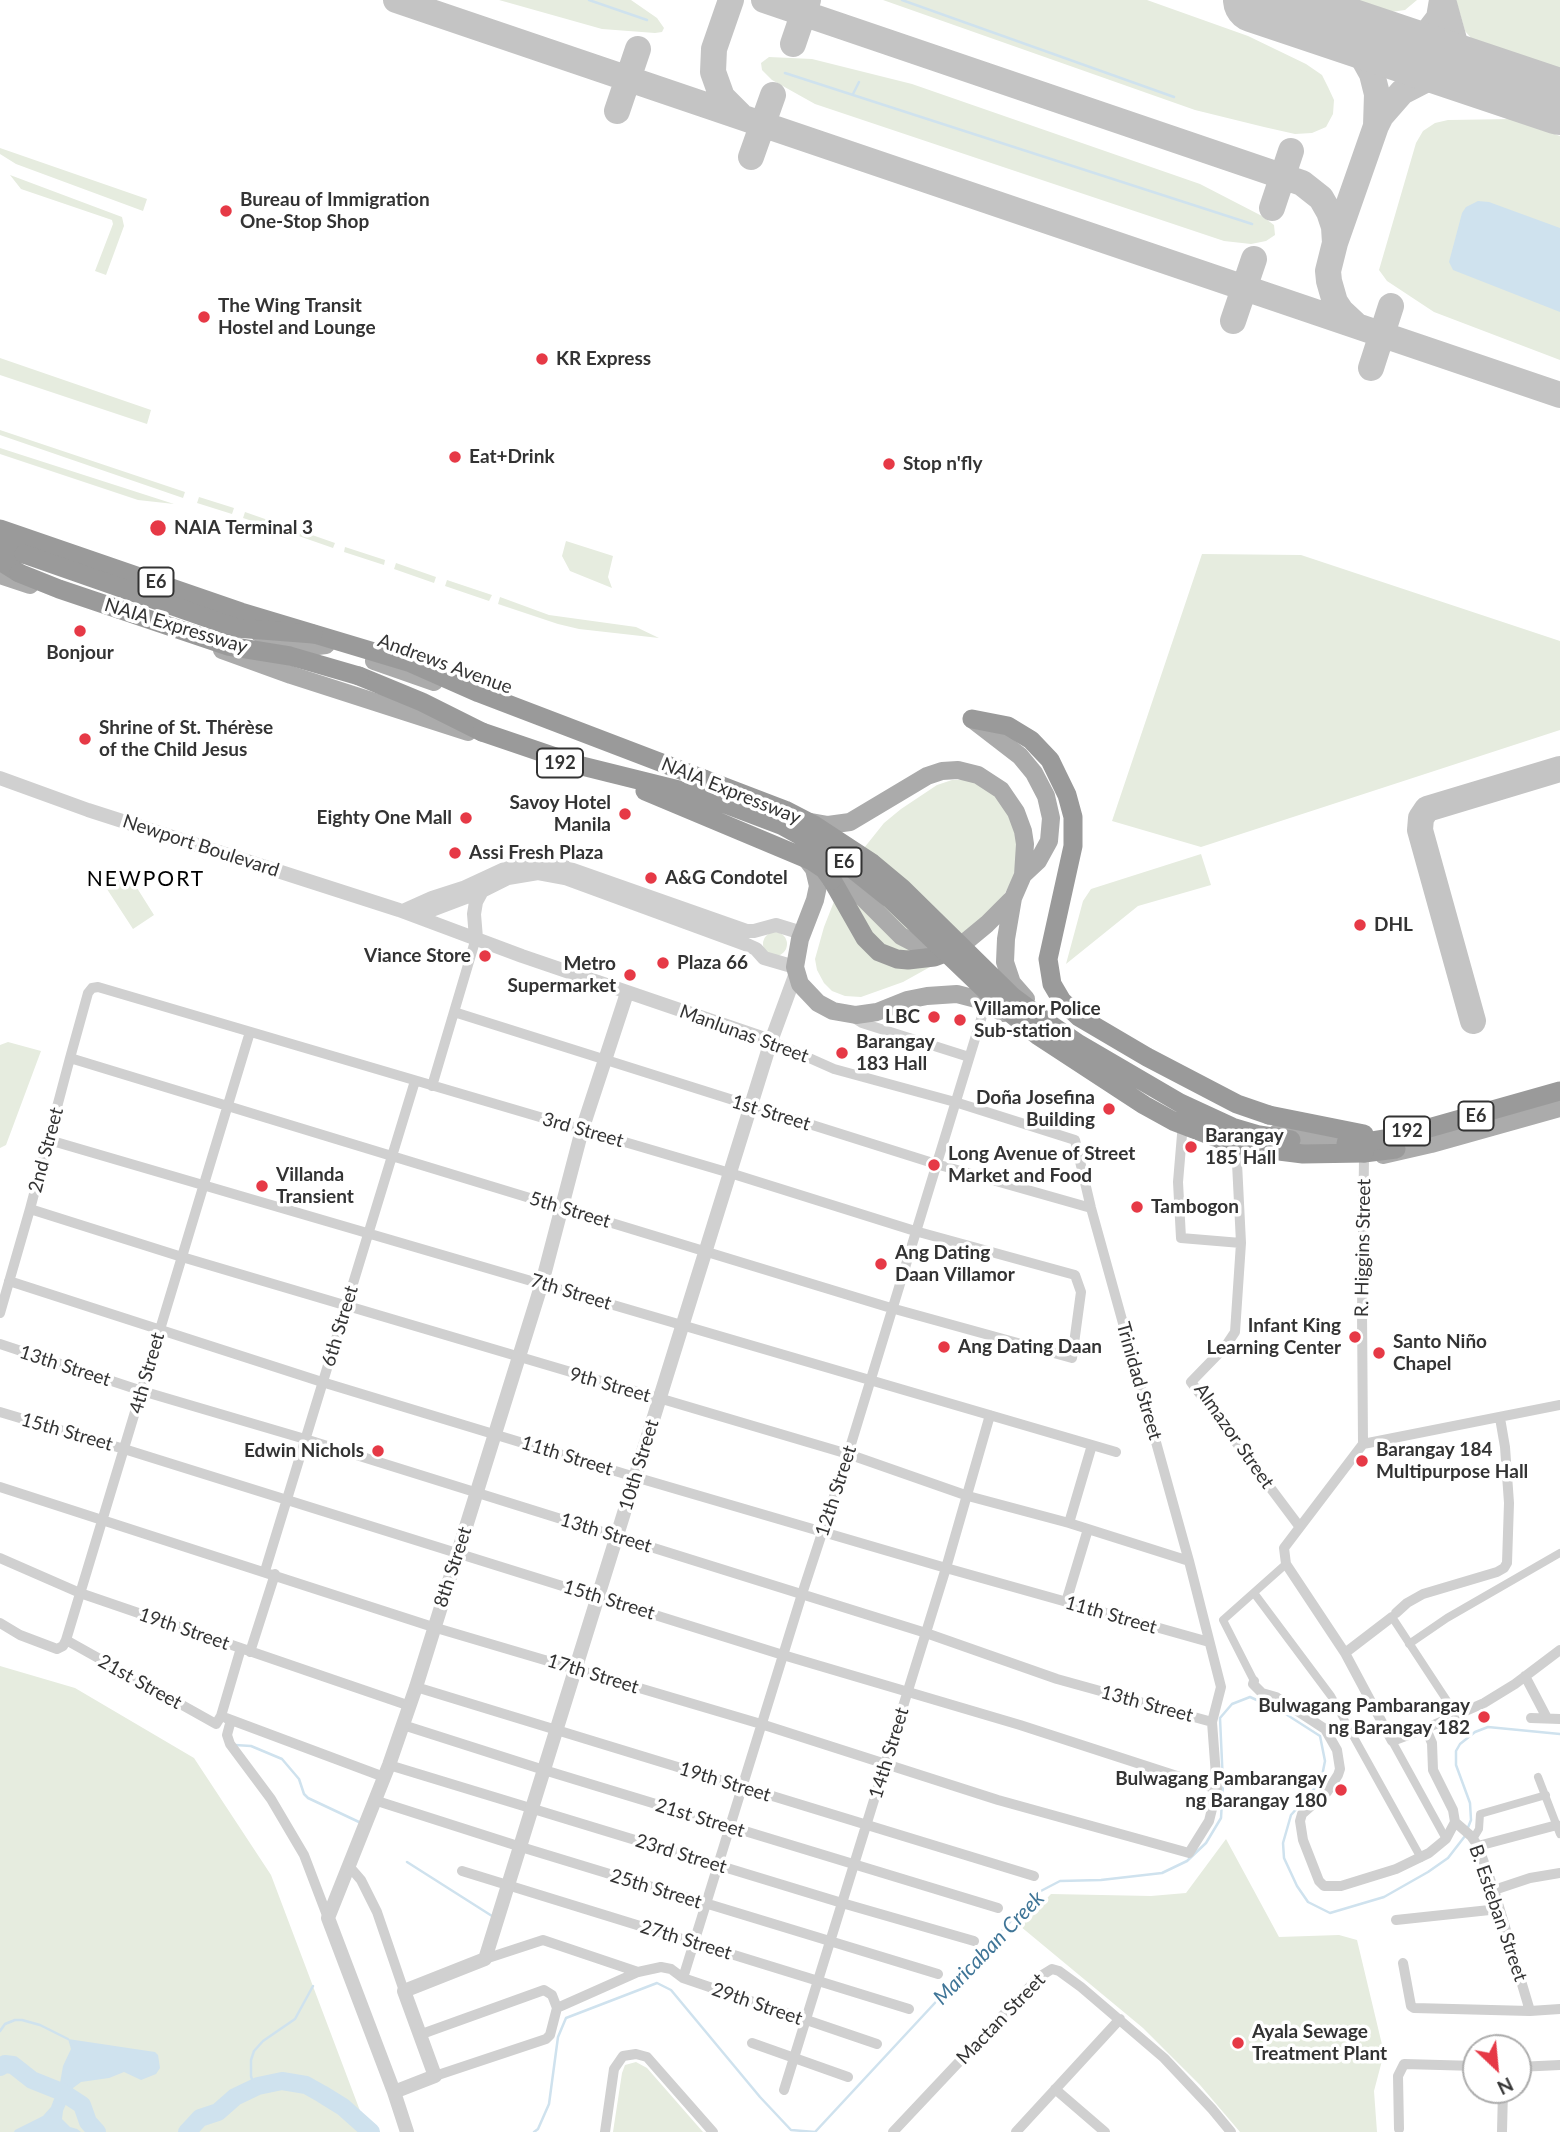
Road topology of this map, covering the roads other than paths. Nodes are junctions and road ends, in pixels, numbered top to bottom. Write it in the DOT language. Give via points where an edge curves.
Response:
graph roads {
  1 [pos="0,530"];
  2 [pos="0,548"];
  3 [pos="0,556"];
  4 [pos="22,558"];
  5 [pos="0,561"];
  6 [pos="0,575"];
  7 [pos="127,577"];
  8 [pos="204,614"];
  9 [pos="115,615"];
  10 [pos="326,643"];
  11 [pos="290,656"];
  12 [pos="332,688"];
  13 [pos="972,719"];
  14 [pos="582,766"];
  15 [pos="0,778"];
  16 [pos="787,841"];
  17 [pos="1023,875"];
  18 [pos="482,891"];
  19 [pos="1013,898"];
  20 [pos="410,914"];
  21 [pos="764,928"];
  22 [pos="802,933"];
  23 [pos="476,938"];
  24 [pos="958,948"];
  25 [pos="756,949"];
  26 [pos="796,970"];
  27 [pos="92,988"];
  28 [pos="627,993"];
  29 [pos="986,1003"];
  30 [pos="454,1012"];
  31 [pos="848,1014"];
  32 [pos="250,1032"];
  33 [pos="771,1041"];
  34 [pos="969,1057"];
  35 [pos="70,1058"];
  36 [pos="604,1060"];
  37 [pos="415,1081"];
  38 [pos="432,1086"];
  39 [pos="1560,1091"];
  40 [pos="955,1102"];
  41 [pos="1560,1102"];
  42 [pos="228,1107"];
  43 [pos="750,1107"];
  44 [pos="1560,1108"];
  45 [pos="1183,1120"];
  46 [pos="1490,1120"];
  47 [pos="1251,1128"];
  48 [pos="582,1130"];
  49 [pos="1392,1138"];
  50 [pos="49,1140"];
  51 [pos="1075,1140"];
  52 [pos="1242,1145"];
  53 [pos="391,1156"];
  54 [pos="1364,1158"];
  55 [pos="936,1164"];
  56 [pos="730,1173"];
  57 [pos="205,1185"];
  58 [pos="562,1208"];
  59 [pos="1091,1208"];
  60 [pos="30,1209"];
  61 [pos="915,1231"];
  62 [pos="369,1233"];
  63 [pos="1241,1243"];
  64 [pos="706,1252"];
  65 [pos="182,1257"];
  66 [pos="9,1281"];
  67 [pos="542,1283"];
  68 [pos="345,1306"];
  69 [pos="891,1308"];
  70 [pos="0,1313"];
  71 [pos="684,1325"];
  72 [pos="159,1328"];
  73 [pos="0,1344"];
  74 [pos="518,1358"];
  75 [pos="1072,1358"];
  76 [pos="870,1380"];
  77 [pos="322,1382"];
  78 [pos="142,1391"];
  79 [pos="660,1399"];
  80 [pos="1560,1405"];
  81 [pos="0,1412"];
  82 [pos="990,1415"];
  83 [pos="1500,1418"];
  84 [pos="494,1433"];
  85 [pos="305,1439"];
  86 [pos="1363,1444"];
  87 [pos="1092,1446"];
  88 [pos="124,1449"];
  89 [pos="1116,1452"];
  90 [pos="848,1454"];
  91 [pos="635,1477"];
  92 [pos="0,1487"];
  93 [pos="477,1493"];
  94 [pos="968,1496"];
  95 [pos="286,1500"];
  96 [pos="102,1520"];
  97 [pos="1069,1523"];
  98 [pos="1299,1526"];
  99 [pos="1088,1529"];
  100 [pos="823,1532"];
  101 [pos="617,1536"];
  102 [pos="457,1553"];
  103 [pos="1560,1553"];
  104 [pos="0,1558"];
  105 [pos="1189,1561"];
  106 [pos="1286,1564"];
  107 [pos="946,1568"];
  108 [pos="270,1573"];
  109 [pos="80,1593"];
  110 [pos="1254,1593"];
  111 [pos="802,1594"];
  112 [pos="598,1596"];
  113 [pos="1066,1602"];
  114 [pos="1394,1615"];
  115 [pos="0,1623"];
  116 [pos="433,1627"];
  117 [pos="926,1633"];
  118 [pos="66,1640"];
  119 [pos="1209,1642"];
  120 [pos="1409,1644"];
  121 [pos="245,1650"];
  122 [pos="1560,1650"];
  123 [pos="1345,1653"];
  124 [pos="783,1655"];
  125 [pos="576,1669"];
  126 [pos="1525,1676"];
  127 [pos="1254,1681"];
  128 [pos="416,1687"];
  129 [pos="908,1692"];
  130 [pos="410,1706"];
  131 [pos="1457,1716"];
  132 [pos="1531,1718"];
  133 [pos="1547,1718"];
  134 [pos="1560,1719"];
  135 [pos="222,1720"];
  136 [pos="1212,1722"];
  137 [pos="761,1724"];
  138 [pos="403,1725"];
  139 [pos="1426,1729"];
  140 [pos="557,1730"];
  141 [pos="1392,1741"];
  142 [pos="886,1764"];
  143 [pos="544,1770"];
  144 [pos="386,1771"];
  145 [pos="1538,1777"];
  146 [pos="742,1787"];
  147 [pos="1217,1789"];
  148 [pos="1546,1795"];
  149 [pos="374,1800"];
  150 [pos="533,1808"];
  151 [pos="1457,1823"];
  152 [pos="867,1825"];
  153 [pos="730,1826"];
  154 [pos="1559,1827"];
  155 [pos="1446,1839"];
  156 [pos="1474,1840"];
  157 [pos="521,1847"];
  158 [pos="1421,1858"];
  159 [pos="348,1865"];
  160 [pos="718,1865"];
  161 [pos="854,1865"];
  162 [pos="463,1871"];
  163 [pos="1560,1872"];
  164 [pos="1034,1876"];
  165 [pos="509,1884"];
  166 [pos="1494,1890"];
  167 [pos="842,1903"];
  168 [pos="705,1904"];
  169 [pos="998,1908"];
  170 [pos="1499,1909"];
  171 [pos="328,1918"];
  172 [pos="1396,1920"];
  173 [pos="974,1941"];
  174 [pos="694,1942"];
  175 [pos="830,1942"];
  176 [pos="485,1959"];
  177 [pos="1403,1962"];
  178 [pos="638,1972"];
  179 [pos="938,1975"];
  180 [pos="683,1978"];
  181 [pos="818,1981"];
  182 [pos="404,1991"];
  183 [pos="557,2008"];
  184 [pos="909,2009"];
  185 [pos="1560,2009"];
  186 [pos="1530,2011"];
  187 [pos="1120,2019"];
  188 [pos="806,2021"];
  189 [pos="419,2035"];
  190 [pos="752,2043"];
  191 [pos="877,2044"];
  192 [pos="794,2057"];
  193 [pos="1560,2065"];
  194 [pos="1462,2066"];
  195 [pos="1532,2066"];
  196 [pos="435,2076"];
  197 [pos="848,2077"];
  198 [pos="1055,2089"];
  199 [pos="784,2090"];
  200 [pos="394,2092"];
  201 [pos="1503,2104"];
  202 [pos="1399,2129"];
  203 [pos="407,2132"];
  204 [pos="605,2132"];
  205 [pos="713,2132"];
  206 [pos="893,2132"];
  207 [pos="1016,2132"];
  208 [pos="1105,2132"];
  209 [pos="1231,2132"];
  210 [pos="1502,2132"];
  1 -- 7 [label="main road, Andrews Avenue / 192"];
  1 -- 10 [label="highway, NAIA Expressway / E6, bridge"];
  2 -- 4 [label="highway"];
  3 -- 4 [label="highway"];
  4 -- 10 [label="highway, bridge" via="236,628"];
  4 -- 11 [label="highway, bridge"];
  5 -- 11 [label="highway, NAIA Expressway / E6, bridge" via="59,589 228,646"];
  6 -- 9 [label="main road, 192"];
  7 -- 9 [label="main road" via="135,589 134,601"];
  7 -- 10 [label="main road, Andrews Avenue / 192"];
  8 -- 10 [label="main road" via="301,648"];
  9 -- 12 [label="main road, 192"];
  10 -- 12 [label="main road" via="330,654 323,669"];
  10 -- 17 [label="main road, Andrews Avenue / 192" via="821,824 850,822 934,773 958,770 978,775 1001,790 1016,812 1025,844"];
  10 -- 49 [label="highway, NAIA Expressway / E6, bridge" via="411,663 757,798 814,825 902,888 1013,997 1044,1020 1180,1103 1231,1127 1305,1142 1360,1143"];
  11 -- 14 [label="highway, NAIA Expressway / E6, bridge" via="359,676 482,732"];
  12 -- 16 [label="main road, 192"];
  13 -- 17 [label="main road" via="1020,756 1046,796 1051,818 1049,841"];
  13 -- 49 [label="highway, bridge" via="1008,726 1037,745 1055,766 1070,803 1073,846 1048,959 1052,984 1066,1006 1147,1057 1237,1104 1319,1126"];
  14 -- 24 [label="highway, bridge" via="812,861 824,869 865,938 879,952 897,959 934,957"];
  14 -- 41 [label="highway, NAIA Expressway / E6, bridge" via="707,797 781,825 835,855 890,899 1037,1035 1144,1105 1228,1142 1304,1154 1364,1153 1454,1134"];
  15 -- 20 [label="street, Newport Boulevard"];
  16 -- 22 [label="main road, 192" via="810,863 817,880 818,892"];
  16 -- 24 [label="main road" via="827,860 906,939 933,951"];
  17 -- 19 [label="main road, 192"];
  18 -- 20 [label="street"];
  18 -- 23 [label="street" via="474,914"];
  18 -- 25 [label="street" via="522,875 565,878"];
  19 -- 24 [label="main road, 192"];
  19 -- 47 [label="main road, 192" via="1005,962 1021,995 1127,1069 1206,1112"];
  20 -- 21 [label="street" via="504,869 539,863 562,866 747,930"];
  20 -- 23 [label="street, Manlunas Street"];
  21 -- 22 [label="street" via="776,925"];
  21 -- 25 [label="street" via="756,938"];
  22 -- 26 [label="main road, 192"];
  23 -- 28 [label="street, Manlunas Street"];
  23 -- 30 [label="street"];
  25 -- 26 [label="street" via="764,958"];
  26 -- 31 [label="main road, 192" via="818,1003"];
  26 -- 33 [label="street, 10th Street"];
  27 -- 32 [label="street, 3rd Street"];
  27 -- 35 [label="street, 2nd Street"];
  28 -- 33 [label="street, Manlunas Street"];
  28 -- 36 [label="street, 8th Street"];
  29 -- 31 [label="main road, 192" via="957,994 935,995 877,1012"];
  29 -- 34 [label="street, 12th Street"];
  29 -- 45 [label="main road, 192"];
  30 -- 36 [label="street, 1st Street"];
  30 -- 38 [label="street"];
  31 -- 34 [label="street" via="862,1023"];
  32 -- 37 [label="street, 3rd Street"];
  32 -- 42 [label="street, 4th Street"];
  33 -- 40 [label="street, Manlunas Street" via="834,1069"];
  33 -- 43 [label="street, 10th Street"];
  34 -- 40 [label="street, 12th Street"];
  35 -- 42 [label="street, 5th Street"];
  35 -- 50 [label="street, 2nd Street"];
  36 -- 43 [label="street, 1st Street"];
  36 -- 48 [label="street, 8th Street"];
  37 -- 38 [label="street, 3rd Street"];
  37 -- 53 [label="street, 6th Street"];
  38 -- 48 [label="street, 3rd Street"];
  39 -- 46 [label="main road, 192"];
  39 -- 49 [label="highway, NAIA Expressway / E6, bridge"];
  40 -- 51 [label="street, Manlunas Street"];
  40 -- 55 [label="street, 12th Street"];
  42 -- 53 [label="street, 5th Street"];
  42 -- 57 [label="street, 4th Street"];
  43 -- 55 [label="street, 1st Street"];
  43 -- 56 [label="street, 10th Street"];
  44 -- 46 [label="main road, 192"];
  45 -- 52 [label="main road, 192"];
  45 -- 63 [label="street" via="1180,1236 1184,1240"];
  46 -- 47 [label="main road, 192" via="1360,1139 1299,1138"];
  46 -- 54 [label="main road, 192" via="1395,1153"];
  47 -- 52 [label="main road"];
  48 -- 56 [label="street, 3rd Street"];
  48 -- 58 [label="street, 8th Street"];
  50 -- 57 [label="street, 7th Street"];
  50 -- 60 [label="street, 2nd Street"];
  51 -- 59 [label="street, Trinidad Street"];
  52 -- 54 [label="main road, 192" via="1293,1157"];
  52 -- 63 [label="street, Almazor Street"];
  53 -- 58 [label="street, 5th Street"];
  53 -- 62 [label="street, 6th Street"];
  54 -- 86 [label="street, R. Higgins Street"];
  55 -- 59 [label="street, 1st Street"];
  55 -- 61 [label="street, 12th Street"];
  56 -- 61 [label="street, 3rd Street"];
  56 -- 64 [label="street, 10th Street"];
  57 -- 62 [label="street, 7th Street"];
  57 -- 65 [label="street, 4th Street"];
  58 -- 64 [label="street, 5th Street"];
  58 -- 67 [label="street, 8th Street"];
  59 -- 105 [label="street, Trinidad Street"];
  60 -- 65 [label="street, 9th Street"];
  60 -- 66 [label="street, 2nd Street"];
  61 -- 69 [label="street, 12th Street"];
  61 -- 75 [label="street, 3rd Street" via="1075,1275 1081,1292"];
  62 -- 67 [label="street, 7th Street"];
  62 -- 68 [label="street, 6th Street"];
  63 -- 98 [label="street, Almazor Street" via="1235,1332 1191,1382"];
  64 -- 69 [label="street, 5th Street"];
  64 -- 71 [label="street, 10th Street"];
  65 -- 68 [label="street, 9th Street"];
  65 -- 72 [label="street, 4th Street"];
  66 -- 70 [label="street, 2nd Street"];
  66 -- 72 [label="street, 11th Street"];
  67 -- 71 [label="street, 7th Street"];
  67 -- 74 [label="street, 8th Street"];
  68 -- 74 [label="street, 9th Street"];
  68 -- 77 [label="street, 6th Street"];
  69 -- 75 [label="street, 5th Street"];
  69 -- 76 [label="street, 12th Street"];
  71 -- 76 [label="street, 7th Street"];
  71 -- 79 [label="street, 10th Street"];
  72 -- 77 [label="street, 11th Street"];
  72 -- 78 [label="street, 4th Street"];
  73 -- 78 [label="street, 13th Street"];
  74 -- 79 [label="street, 9th Street"];
  74 -- 84 [label="street, 8th Street"];
  76 -- 82 [label="street, 7th Street"];
  76 -- 90 [label="street, 12th Street"];
  77 -- 84 [label="street, 11th Street"];
  77 -- 85 [label="street, 6th Street"];
  78 -- 85 [label="street, 13th Street"];
  78 -- 88 [label="street, 4th Street"];
  79 -- 90 [label="street, 9th Street"];
  79 -- 91 [label="street, 10th Street"];
  80 -- 83 [label="street"];
  81 -- 88 [label="street, 15th Street"];
  82 -- 87 [label="street, 7th Street"];
  82 -- 94 [label="street, 14th Street"];
  83 -- 86 [label="street"];
  83 -- 114 [label="street" via="1509,1503 1507,1563 1497,1572 1423,1594"];
  84 -- 91 [label="street, 11th Street"];
  84 -- 93 [label="street, 8th Street"];
  85 -- 93 [label="street, 13th Street"];
  85 -- 95 [label="street, 6th Street"];
  86 -- 98 [label="street"];
  87 -- 89 [label="street, 7th Street"];
  87 -- 97 [label="street"];
  88 -- 95 [label="street, 15th Street"];
  88 -- 96 [label="street, 4th Street"];
  90 -- 94 [label="street, 9th Street"];
  90 -- 100 [label="street, 12th Street"];
  91 -- 100 [label="street, 11th Street"];
  91 -- 101 [label="street, 10th Street"];
  92 -- 96 [label="street, 17th Street"];
  93 -- 101 [label="street, 13th Street"];
  93 -- 102 [label="street, 8th Street"];
  94 -- 97 [label="street, 9th Street"];
  94 -- 107 [label="street, 14th Street"];
  95 -- 102 [label="street, 15th Street"];
  95 -- 108 [label="street, 6th Street"];
  96 -- 108 [label="street, 17th Street"];
  96 -- 109 [label="street, 4th Street"];
  97 -- 99 [label="street, 9th Street"];
  98 -- 106 [label="street" via="1284,1548"];
  99 -- 105 [label="street, 9th Street"];
  99 -- 113 [label="street"];
  100 -- 107 [label="street, 11th Street"];
  100 -- 111 [label="street, 12th Street"];
  101 -- 111 [label="street, 13th Street"];
  101 -- 112 [label="street, 10th Street"];
  102 -- 112 [label="street, 15th Street"];
  102 -- 116 [label="street, 8th Street"];
  103 -- 120 [label="street"];
  104 -- 109 [label="street, 19th Street"];
  105 -- 119 [label="street, Trinidad Street"];
  106 -- 110 [label="street"];
  106 -- 123 [label="street"];
  107 -- 113 [label="street, 11th Street"];
  107 -- 117 [label="street, 14th Street"];
  108 -- 116 [label="street, 17th Street"];
  108 -- 121 [label="street, 6th Street"];
  109 -- 118 [label="street, 4th Street"];
  109 -- 121 [label="street, 19th Street"];
  110 -- 127 [label="street" via="1223,1620"];
  110 -- 158 [label="street" via="1331,1696"];
  111 -- 117 [label="street, 13th Street"];
  111 -- 124 [label="street, 12th Street"];
  112 -- 124 [label="street, 15th Street"];
  112 -- 125 [label="street, 10th Street"];
  113 -- 119 [label="street, 11th Street"];
  114 -- 120 [label="street"];
  114 -- 123 [label="street"];
  115 -- 118 [label="street" via="57,1649"];
  116 -- 125 [label="street, 17th Street"];
  116 -- 128 [label="street, 8th Street"];
  117 -- 129 [label="street, 14th Street"];
  117 -- 136 [label="street, 13th Street" via="1057,1679"];
  118 -- 135 [label="street, 21st Street"];
  119 -- 136 [label="street, Trinidad Street" via="1222,1687"];
  120 -- 131 [label="street"];
  121 -- 130 [label="street, 19th Street"];
  121 -- 135 [label="street, 6th Street"];
  122 -- 126 [label="street"];
  123 -- 141 [label="street"];
  124 -- 129 [label="street, 15th Street"];
  124 -- 137 [label="street, 12th Street"];
  125 -- 137 [label="street, 17th Street"];
  125 -- 140 [label="street, 10th Street"];
  126 -- 131 [label="street"];
  126 -- 133 [label="street"];
  127 -- 158 [label="street" via="1262,1693 1325,1729 1337,1750 1338,1775 1301,1817 1303,1840 1319,1881 1324,1886 1341,1886"];
  128 -- 130 [label="street, 8th Street"];
  128 -- 140 [label="street, 19th Street"];
  129 -- 142 [label="street, 14th Street"];
  129 -- 147 [label="street, 15th Street"];
  130 -- 138 [label="street, 8th Street"];
  131 -- 139 [label="street"];
  132 -- 133 [label="street"];
  133 -- 134 [label="street"];
  135 -- 144 [label="street, 21st Street"];
  135 -- 171 [label="street" via="230,1744 271,1799 304,1855"];
  136 -- 147 [label="street"];
  137 -- 142 [label="street, 17th Street"];
  137 -- 146 [label="street, 12th Street"];
  138 -- 143 [label="street, 21st Street"];
  138 -- 144 [label="street, 8th Street"];
  139 -- 141 [label="street"];
  139 -- 151 [label="street" via="1432,1743 1433,1770"];
  140 -- 143 [label="street, 10th Street"];
  140 -- 146 [label="street, 19th Street"];
  141 -- 155 [label="street"];
  142 -- 147 [label="street, 17th Street" via="1189,1853 1209,1821"];
  142 -- 152 [label="street, 14th Street"];
  143 -- 150 [label="street, 10th Street"];
  143 -- 153 [label="street, 21st Street"];
  144 -- 149 [label="street, 8th Street"];
  144 -- 150 [label="street, 23rd Street"];
  145 -- 148 [label="street"];
  146 -- 152 [label="street, 19th Street"];
  146 -- 153 [label="street, 12th Street"];
  148 -- 154 [label="street"];
  148 -- 156 [label="street" via="1480,1814"];
  149 -- 157 [label="street, 25th Street"];
  149 -- 159 [label="street, 8th Street"];
  150 -- 157 [label="street, 10th Street"];
  150 -- 160 [label="street, 23rd Street"];
  151 -- 155 [label="street"];
  151 -- 156 [label="street, B. Esteban Street"];
  152 -- 161 [label="street, 14th Street"];
  152 -- 164 [label="street, 19th Street"];
  153 -- 160 [label="street, 12th Street"];
  153 -- 161 [label="street, 21st Street"];
  154 -- 156 [label="street"];
  155 -- 158 [label="street"];
  156 -- 166 [label="street, B. Esteban Street"];
  157 -- 165 [label="street, 10th Street"];
  157 -- 168 [label="street, 25th Street"];
  159 -- 171 [label="street, 8th Street"];
  159 -- 182 [label="street" via="377,1912"];
  160 -- 167 [label="street, 23rd Street"];
  160 -- 168 [label="street, 12th Street"];
  161 -- 167 [label="street, 14th Street"];
  161 -- 169 [label="street, 21st Street"];
  162 -- 165 [label="street, 27th Street"];
  163 -- 166 [label="street"];
  165 -- 174 [label="street, 27th Street"];
  165 -- 176 [label="street, 10th Street"];
  166 -- 170 [label="street, B. Esteban Street"];
  167 -- 173 [label="street, 23rd Street"];
  167 -- 175 [label="street, 14th Street"];
  168 -- 174 [label="street, 12th Street"];
  168 -- 175 [label="street, 25th Street"];
  170 -- 172 [label="street"];
  170 -- 186 [label="street, B. Esteban Street"];
  171 -- 200 [label="street"];
  174 -- 180 [label="street, 12th Street"];
  174 -- 181 [label="street, 27th Street"];
  175 -- 179 [label="street, 25th Street"];
  175 -- 181 [label="street, 14th Street"];
  176 -- 178 [label="street, 29th Street" via="543,1940"];
  176 -- 182 [label="street, 29th Street"];
  177 -- 186 [label="street" via="1414,2008"];
  178 -- 180 [label="street, 29th Street" via="666,1967"];
  178 -- 183 [label="street, 29th Street"];
  180 -- 188 [label="street, 29th Street"];
  181 -- 184 [label="street, 27th Street"];
  181 -- 188 [label="street, 14th Street"];
  182 -- 189 [label="street"];
  183 -- 189 [label="street" via="544,1990"];
  183 -- 196 [label="street" via="548,2038"];
  185 -- 186 [label="street"];
  187 -- 198 [label="street"];
  187 -- 206 [label="street, Mactan Street" via="1059,1971 1045,1972"];
  187 -- 209 [label="street, Mactan Street" via="1164,2058"];
  188 -- 191 [label="street, 29th Street"];
  188 -- 192 [label="street, 14th Street"];
  189 -- 196 [label="street"];
  190 -- 192 [label="street"];
  192 -- 197 [label="street"];
  192 -- 199 [label="street, 14th Street"];
  193 -- 195 [label="street"];
  194 -- 202 [label="street" via="1404,2064 1398,2076"];
  196 -- 200 [label="street"];
  198 -- 207 [label="street"];
  198 -- 208 [label="street"];
  200 -- 203 [label="street"];
  201 -- 210 [label="street"];
  204 -- 205 [label="street" via="614,2069 623,2056 636,2053 647,2057"];
}
